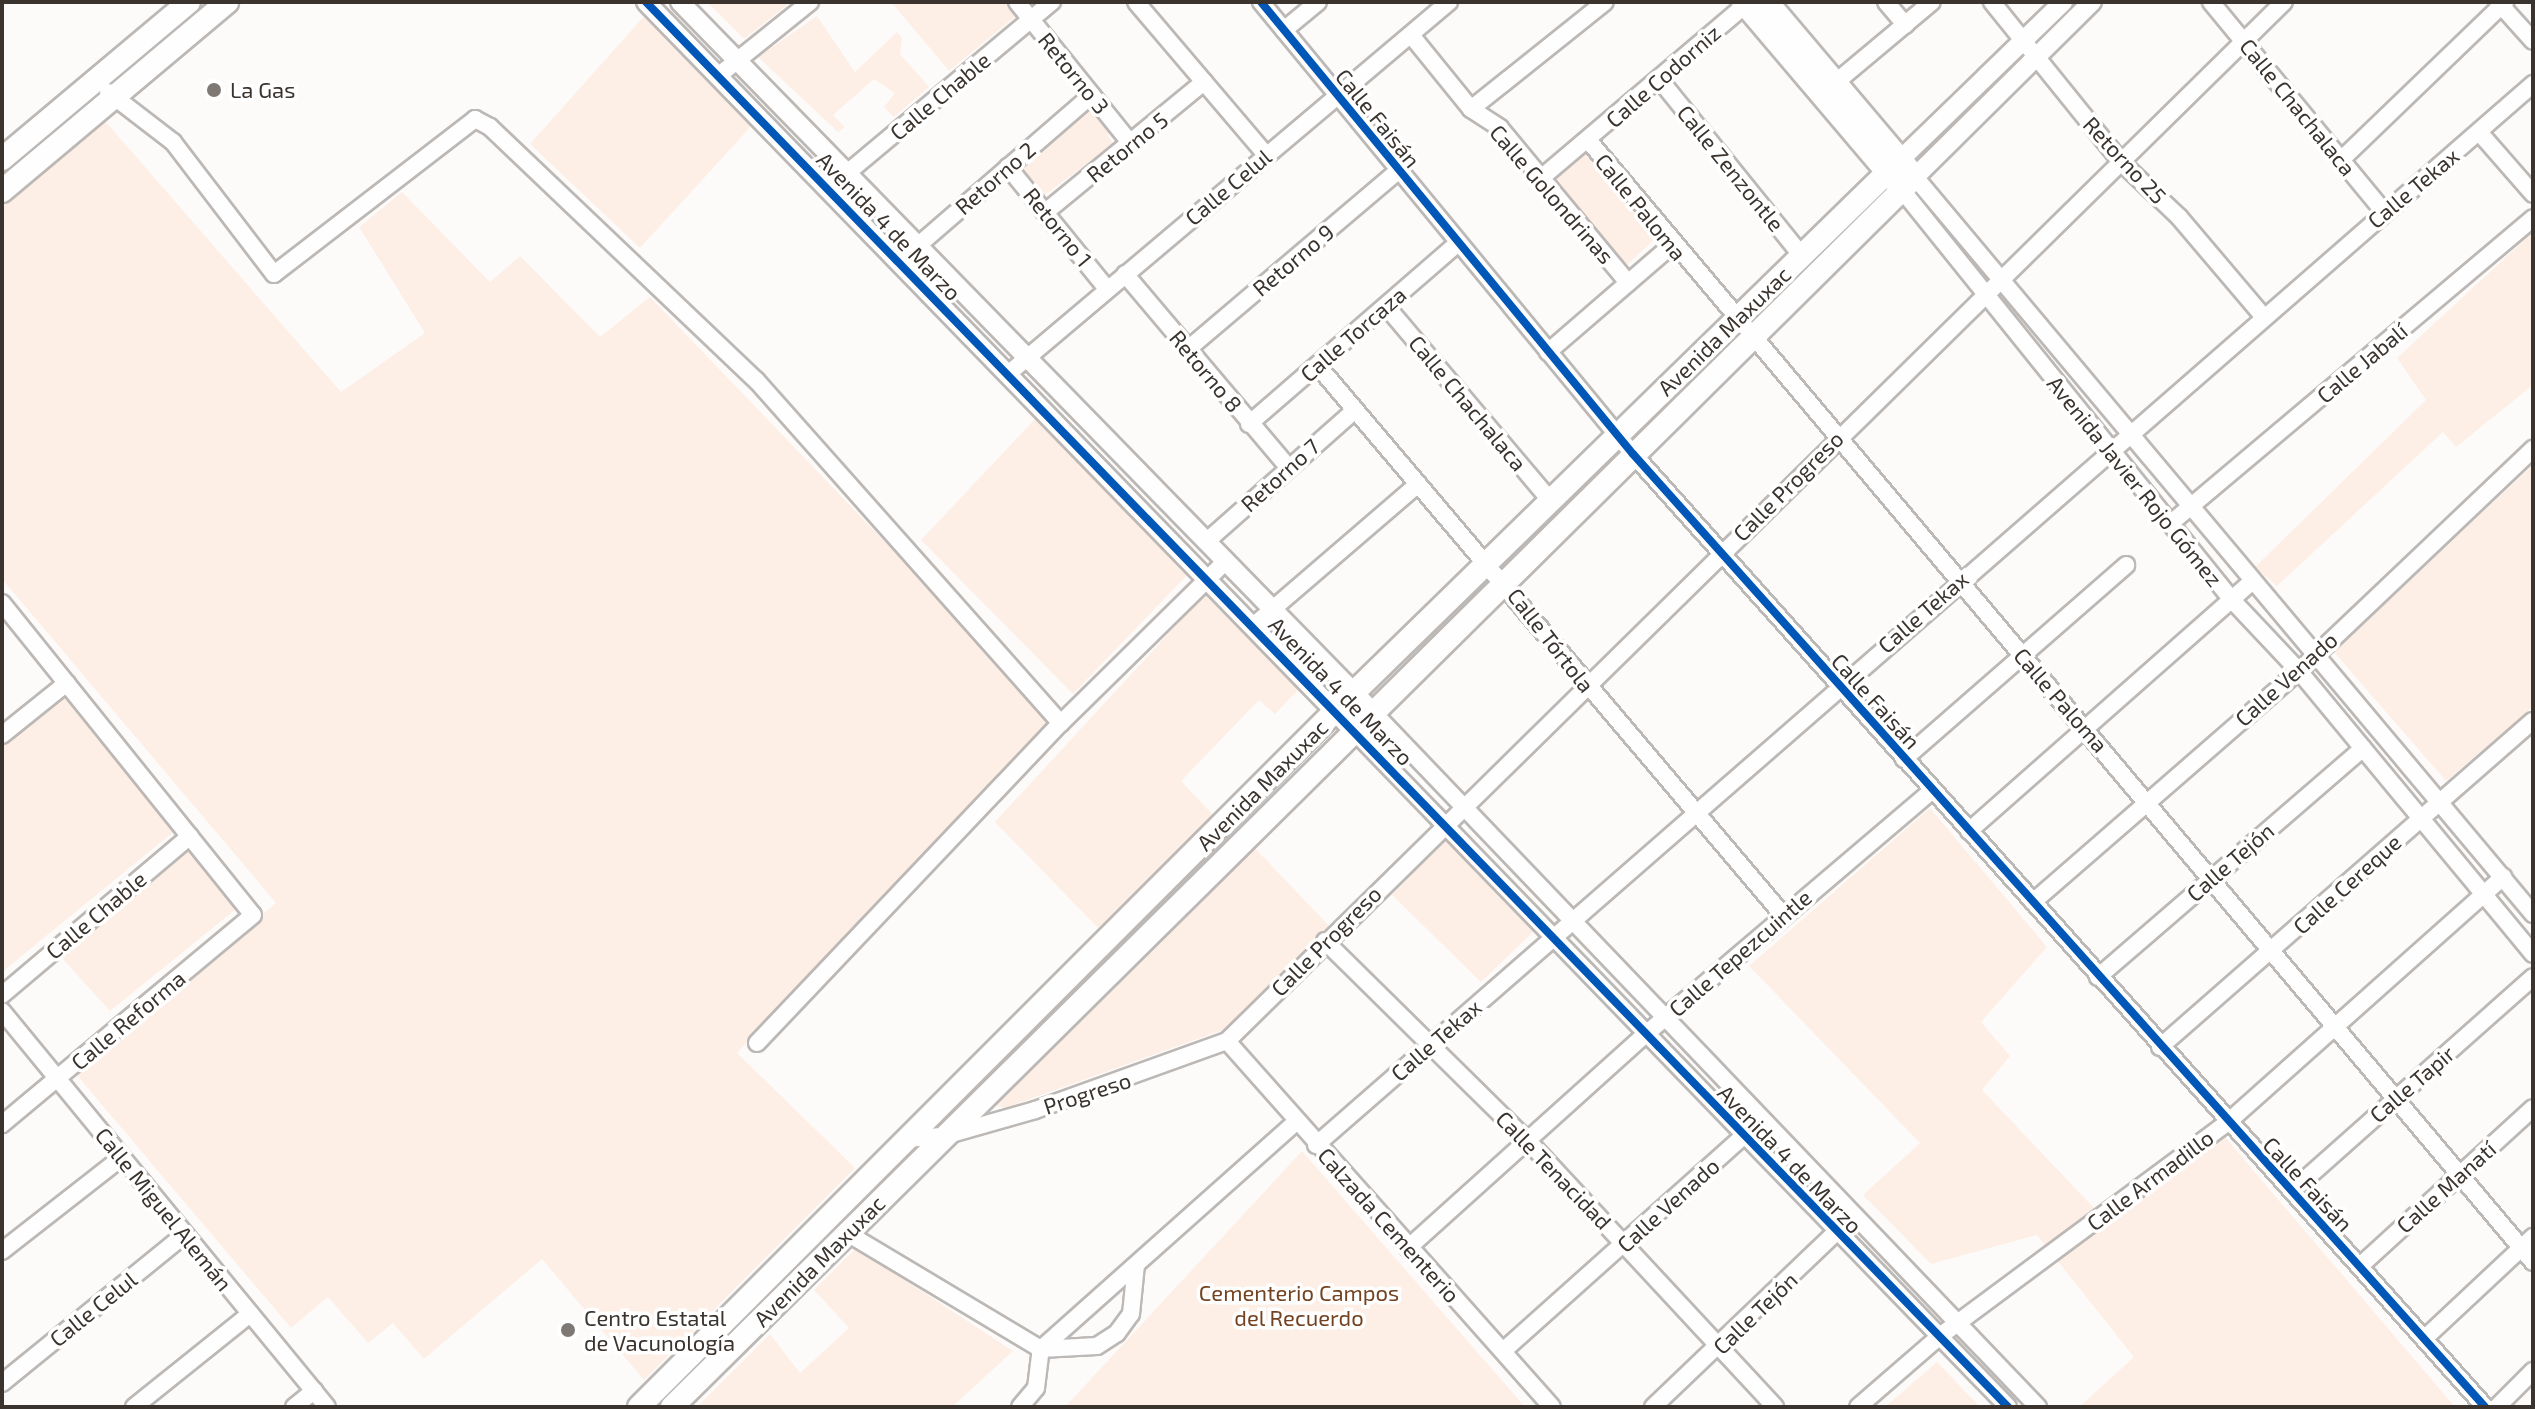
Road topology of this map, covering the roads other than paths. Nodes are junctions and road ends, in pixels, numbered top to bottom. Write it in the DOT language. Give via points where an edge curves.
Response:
graph roads {
  1 [pos="189,2"];
  2 [pos="227,2"];
  3 [pos="646,2"];
  4 [pos="680,2"];
  5 [pos="810,2"];
  6 [pos="1017,2"];
  7 [pos="1052,2"];
  8 [pos="1136,2"];
  9 [pos="1261,2"];
  10 [pos="1318,2"];
  11 [pos="1449,2"];
  12 [pos="1605,2"];
  13 [pos="1886,2"];
  14 [pos="1932,2"];
  15 [pos="1992,2"];
  16 [pos="2063,2"];
  17 [pos="2092,2"];
  18 [pos="2211,2"];
  19 [pos="2284,2"];
  20 [pos="1751,3"];
  21 [pos="2501,3"];
  22 [pos="1031,19"];
  23 [pos="1905,25"];
  24 [pos="1284,30"];
  25 [pos="1411,35"];
  26 [pos="2023,40"];
  27 [pos="2244,40"];
  28 [pos="2533,41"];
  29 [pos="2036,58"];
  30 [pos="737,60"];
  31 [pos="718,76"];
  32 [pos="99,77"];
  33 [pos="1660,80"];
  34 [pos="1204,82"];
  35 [pos="1835,83"];
  36 [pos="2533,84"];
  37 [pos="1092,95"];
  38 [pos="1337,96"];
  39 [pos="112,99"];
  40 [pos="1471,109"];
  41 [pos="1948,114"];
  42 [pos="1964,129"];
  43 [pos="2479,132"];
  44 [pos="1588,140"];
  45 [pos="1131,144"];
  46 [pos="1266,155"];
  47 [pos="2,159"];
  48 [pos="2341,160"];
  49 [pos="2121,162"];
  50 [pos="1008,167"];
  51 [pos="1398,171"];
  52 [pos="848,174"];
  53 [pos="1901,175"];
  54 [pos="1540,179"];
  55 [pos="828,189"];
  56 [pos="2,191"];
  57 [pos="2533,194"];
  58 [pos="1048,210"];
  59 [pos="2384,212"];
  60 [pos="1845,214"];
  61 [pos="2533,218"];
  62 [pos="1862,229"];
  63 [pos="1456,245"];
  64 [pos="1672,245"];
  65 [pos="918,246"];
  66 [pos="1802,256"];
  67 [pos="899,262"];
  68 [pos="1125,274"];
  69 [pos="2000,281"];
  70 [pos="1628,283"];
  71 [pos="1107,289"];
  72 [pos="1983,296"];
  73 [pos="1386,306"];
  74 [pos="2262,315"];
  75 [pos="1735,321"];
  76 [pos="1752,337"];
  77 [pos="1188,349"];
  78 [pos="1548,352"];
  79 [pos="1026,357"];
  80 [pos="1318,366"];
  81 [pos="1008,374"];
  82 [pos="1355,410"];
  83 [pos="1249,424"];
  84 [pos="2128,431"];
  85 [pos="1618,435"];
  86 [pos="1838,436"];
  87 [pos="2109,449"];
  88 [pos="2533,449"];
  89 [pos="1633,454"];
  90 [pos="1288,467"];
  91 [pos="1418,484"];
  92 [pos="1551,501"];
  93 [pos="2191,508"];
  94 [pos="2171,523"];
  95 [pos="1207,541"];
  96 [pos="1721,551"];
  97 [pos="1226,561"];
  98 [pos="1488,562"];
  99 [pos="2126,565"];
  100 [pos="1205,577"];
  101 [pos="1960,580"];
  102 [pos="1503,581"];
  103 [pos="2253,581"];
  104 [pos="2232,600"];
  105 [pos="2,603"];
  106 [pos="1273,609"];
  107 [pos="1253,626"];
  108 [pos="2315,653"];
  109 [pos="2024,657"];
  110 [pos="2299,671"];
  111 [pos="67,683"];
  112 [pos="1586,686"];
  113 [pos="1839,687"];
  114 [pos="1354,692"];
  115 [pos="1371,710"];
  116 [pos="1335,711"];
  117 [pos="2533,721"];
  118 [pos="1061,723"];
  119 [pos="2084,728"];
  120 [pos="1352,729"];
  121 [pos="2,735"];
  122 [pos="2363,748"];
  123 [pos="1904,759"];
  124 [pos="1932,791"];
  125 [pos="2148,800"];
  126 [pos="2439,801"];
  127 [pos="1462,807"];
  128 [pos="1694,812"];
  129 [pos="2420,818"];
  130 [pos="1443,825"];
  131 [pos="1969,831"];
  132 [pos="190,836"];
  133 [pos="2503,877"];
  134 [pos="2212,878"];
  135 [pos="2483,894"];
  136 [pos="2033,902"];
  137 [pos="2533,914"];
  138 [pos="1783,915"];
  139 [pos="1569,922"];
  140 [pos="1551,938"];
  141 [pos="1325,941"];
  142 [pos="2273,950"];
  143 [pos="2533,954"];
  144 [pos="2098,977"];
  145 [pos="2533,977"];
  146 [pos="2,995"];
  147 [pos="2,1011"];
  148 [pos="1663,1019"];
  149 [pos="2338,1026"];
  150 [pos="1646,1034"];
  151 [pos="1227,1041"];
  152 [pos="757,1043"];
  153 [pos="1432,1046"];
  154 [pos="2160,1047"];
  155 [pos="58,1078"];
  156 [pos="2396,1098"];
  157 [pos="2533,1108"];
  158 [pos="1759,1120"];
  159 [pos="1296,1122"];
  160 [pos="2227,1123"];
  161 [pos="2,1124"];
  162 [pos="944,1136"];
  163 [pos="1743,1136"];
  164 [pos="907,1139"];
  165 [pos="1528,1141"];
  166 [pos="1316,1145"];
  167 [pos="121,1158"];
  168 [pos="2460,1176"];
  169 [pos="2292,1191"];
  170 [pos="1853,1216"];
  171 [pos="847,1233"];
  172 [pos="1836,1234"];
  173 [pos="184,1235"];
  174 [pos="2527,1243"];
  175 [pos="1625,1245"];
  176 [pos="1408,1248"];
  177 [pos="2,1251"];
  178 [pos="2533,1262"];
  179 [pos="1136,1265"];
  180 [pos="2360,1266"];
  181 [pos="250,1314"];
  182 [pos="1958,1322"];
  183 [pos="1940,1336"];
  184 [pos="2425,1338"];
  185 [pos="1719,1348"];
  186 [pos="1041,1349"];
  187 [pos="1503,1351"];
  188 [pos="2533,1371"];
  189 [pos="2,1383"];
  190 [pos="314,1391"];
  191 [pos="647,1399"];
  192 [pos="134,1407"];
  193 [pos="294,1407"];
  194 [pos="327,1407"];
  195 [pos="673,1407"];
  196 [pos="1020,1407"];
  197 [pos="1552,1407"];
  198 [pos="1653,1407"];
  199 [pos="1775,1407"];
  200 [pos="1858,1407"];
  201 [pos="2008,1407"];
  202 [pos="2038,1407"];
  203 [pos="2485,1407"];
  204 [pos="2497,1407"];
  1 -- 32 [label="main road"];
  2 -- 39 [label="main road"];
  3 -- 31 [label="street, Avenida 4 de Marzo"];
  4 -- 30 [label="street, Avenida 4 de Marzo"];
  5 -- 30 [label="street"];
  6 -- 22 [label="street, Retorno 3"];
  7 -- 22 [label="street, Calle Chable"];
  8 -- 34 [label="street"];
  9 -- 24 [label="street, Calle Faisán"];
  10 -- 24 [label="street"];
  11 -- 25 [label="street, Calle Celul"];
  12 -- 40 [label="street"];
  13 -- 23 [label="street"];
  14 -- 23 [label="street"];
  15 -- 26 [label="street, Retorno 25"];
  16 -- 26 [label="street, Avenida Maxuxac"];
  17 -- 29 [label="street, Avenida Maxuxac"];
  18 -- 27 [label="street, Calle Chachalaca"];
  19 -- 27 [label="street, Calle Progreso"];
  20 -- 33 [label="street, Calle Codorniz"];
  20 -- 35 [label="main road, Avenida Javier Rojo Gómez"];
  20 -- 53 [label="main road, Avenida Javier Rojo Gómez"];
  21 -- 28 [label="street"];
  21 -- 48 [label="street"];
  22 -- 37 [label="street, Retorno 3"];
  22 -- 52 [label="street, Calle Chable"];
  23 -- 35 [label="street"];
  24 -- 38 [label="street, Calle Faisán"];
  25 -- 38 [label="street, Calle Celul"];
  25 -- 40 [label="street, Calle Golondrinas"];
  26 -- 29 [label="street, Retorno 25"];
  26 -- 41 [label="street, Avenida Maxuxac"];
  27 -- 48 [label="street, Calle Chachalaca"];
  27 -- 49 [label="street, Calle Progreso"];
  29 -- 42 [label="street, Avenida Maxuxac"];
  29 -- 49 [label="street, Retorno 25"];
  30 -- 31 [label="street"];
  30 -- 52 [label="street, Avenida 4 de Marzo"];
  31 -- 55 [label="street, Avenida 4 de Marzo"];
  32 -- 39 [label="street"];
  32 -- 47 [label="main road"];
  33 -- 44 [label="street, Calle Codorniz"];
  33 -- 66 [label="street, Calle Zenzontle"];
  34 -- 45 [label="street, Retorno 5"];
  34 -- 46 [label="street"];
  35 -- 53 [label="main road, Avenida Javier Rojo Gómez"];
  36 -- 43 [label="street, Calle Tekax"];
  37 -- 45 [label="street, Retorno 3"];
  37 -- 50 [label="street, Retorno 2"];
  38 -- 46 [label="street, Calle Celul"];
  38 -- 51 [label="street, Calle Faisán"];
  39 -- 56 [label="main road"];
  39 -- 118 [label="street" via="173,142 274,274 475,119 490,127 756,380"];
  40 -- 54 [label="street, Calle Golondrinas" via="1500,128"];
  41 -- 42 [label="street"];
  41 -- 53 [label="street, Avenida Maxuxac"];
  42 -- 53 [label="street, Avenida Maxuxac"];
  43 -- 57 [label="street"];
  43 -- 59 [label="street, Calle Tekax"];
  44 -- 54 [label="street, Calle Codorniz"];
  44 -- 64 [label="street, Calle Paloma"];
  45 -- 58 [label="street, Retorno 5"];
  46 -- 68 [label="street, Calle Celul"];
  48 -- 59 [label="street, Calle Chachalaca"];
  49 -- 69 [label="street, Calle Progreso"];
  49 -- 74 [label="street, Retorno 25" via="2179,217"];
  50 -- 58 [label="street, Retorno 1"];
  50 -- 65 [label="street, Retorno 2"];
  51 -- 63 [label="street, Calle Faisán"];
  51 -- 77 [label="street, Retorno 9"];
  52 -- 55 [label="street, Calle Chable"];
  52 -- 65 [label="street, Avenida 4 de Marzo"];
  53 -- 60 [label="main road, Avenida Maxuxac"];
  53 -- 62 [label="main road, Avenida Maxuxac"];
  53 -- 69 [label="street, Avenida Javier Rojo Gómez"];
  53 -- 72 [label="street, Avenida Javier Rojo Gómez"];
  54 -- 70 [label="street, Calle Golondrinas"];
  55 -- 67 [label="street, Avenida 4 de Marzo"];
  58 -- 71 [label="street, Retorno 1"];
  59 -- 74 [label="street, Calle Tekax"];
  60 -- 62 [label="main road"];
  60 -- 66 [label="main road, Avenida Maxuxac"];
  61 -- 93 [label="street, Calle Jabalí"];
  62 -- 76 [label="main road, Avenida Maxuxac"];
  63 -- 73 [label="street, Calle Torcaza"];
  63 -- 78 [label="street, Calle Faisán"];
  64 -- 70 [label="street"];
  64 -- 75 [label="street, Calle Paloma"];
  65 -- 67 [label="street, Retorno 2"];
  65 -- 79 [label="street, Avenida 4 de Marzo"];
  66 -- 75 [label="main road, Avenida Maxuxac"];
  67 -- 81 [label="street, Avenida 4 de Marzo"];
  68 -- 71 [label="street, Calle Celul"];
  68 -- 77 [label="street, Retorno 8"];
  69 -- 72 [label="street, Calle Progreso"];
  69 -- 84 [label="street, Avenida Javier Rojo Gómez"];
  70 -- 78 [label="street"];
  71 -- 79 [label="street, Calle Celul"];
  72 -- 86 [label="street, Calle Progreso"];
  72 -- 87 [label="street, Avenida Javier Rojo Gómez"];
  73 -- 80 [label="street, Calle Torcaza"];
  73 -- 92 [label="street, Calle Chachalaca"];
  74 -- 84 [label="street, Calle Tekax"];
  75 -- 76 [label="street, Calle Paloma"];
  75 -- 85 [label="main road, Avenida Maxuxac"];
  76 -- 86 [label="street, Calle Paloma"];
  76 -- 89 [label="main road, Avenida Maxuxac"];
  77 -- 83 [label="street, Retorno 8"];
  78 -- 85 [label="street, Calle Faisán"];
  79 -- 81 [label="street, Calle Celul"];
  79 -- 95 [label="street, Avenida 4 de Marzo"];
  80 -- 82 [label="street, Calle Tórtola"];
  80 -- 83 [label="street, Calle Torcaza"];
  81 -- 100 [label="street, Avenida 4 de Marzo"];
  82 -- 90 [label="street, Retorno 7"];
  82 -- 91 [label="street, Calle Tórtola"];
  83 -- 90 [label="street, Retorno 8"];
  84 -- 87 [label="street, Calle Tekax"];
  84 -- 93 [label="street, Avenida Javier Rojo Gómez"];
  85 -- 89 [label="street, Calle Faisán"];
  85 -- 92 [label="main road, Avenida Maxuxac"];
  86 -- 96 [label="street, Calle Progreso"];
  86 -- 101 [label="street, Calle Paloma"];
  87 -- 94 [label="street, Avenida Javier Rojo Gómez"];
  87 -- 101 [label="street, Calle Tekax"];
  88 -- 108 [label="street, Calle Venado"];
  89 -- 96 [label="street, Calle Faisán"];
  89 -- 102 [label="main road, Avenida Maxuxac"];
  90 -- 95 [label="street, Retorno 7"];
  91 -- 98 [label="street, Calle Tórtola"];
  91 -- 106 [label="street"];
  92 -- 98 [label="main road, Avenida Maxuxac"];
  93 -- 94 [label="street, Calle Jabalí"];
  93 -- 103 [label="street, Avenida Javier Rojo Gómez"];
  94 -- 104 [label="street, Avenida Javier Rojo Gómez"];
  95 -- 97 [label="street, Avenida 4 de Marzo"];
  96 -- 112 [label="street, Calle Progreso"];
  96 -- 113 [label="street, Calle Faisán"];
  97 -- 100 [label="street"];
  97 -- 106 [label="street, Avenida 4 de Marzo"];
  98 -- 102 [label="street, Calle Tórtola"];
  98 -- 114 [label="main road, Avenida Maxuxac"];
  99 -- 109 [label="street"];
  100 -- 107 [label="street, Avenida 4 de Marzo"];
  100 -- 118 [label="street"];
  101 -- 109 [label="street, Calle Paloma"];
  101 -- 113 [label="street, Calle Tekax"];
  102 -- 112 [label="street, Calle Tórtola"];
  102 -- 115 [label="main road, Avenida Maxuxac"];
  103 -- 104 [label="street"];
  103 -- 108 [label="street, Avenida Javier Rojo Gómez"];
  104 -- 110 [label="street, Avenida Javier Rojo Gómez"];
  104 -- 119 [label="street"];
  105 -- 111 [label="street"];
  106 -- 107 [label="street"];
  106 -- 114 [label="street, Avenida 4 de Marzo"];
  107 -- 116 [label="street, Avenida 4 de Marzo"];
  108 -- 110 [label="street, Calle Venado"];
  108 -- 126 [label="street, Avenida Javier Rojo Gómez"];
  109 -- 119 [label="street, Calle Paloma"];
  109 -- 123 [label="street"];
  110 -- 122 [label="street, Avenida Javier Rojo Gómez"];
  110 -- 125 [label="street, Calle Venado"];
  111 -- 121 [label="street"];
  111 -- 132 [label="street"];
  112 -- 127 [label="street, Calle Progreso"];
  112 -- 128 [label="street, Calle Tórtola"];
  113 -- 123 [label="street, Calle Faisán"];
  113 -- 128 [label="street, Calle Tekax"];
  114 -- 115 [label="street, Avenida 4 de Marzo"];
  114 -- 116 [label="main road, Avenida Maxuxac"];
  115 -- 120 [label="main road, Avenida Maxuxac"];
  115 -- 127 [label="street, Avenida 4 de Marzo"];
  116 -- 120 [label="street, Avenida 4 de Marzo"];
  116 -- 164 [label="main road, Avenida Maxuxac"];
  117 -- 126 [label="street, Calle Cereque"];
  118 -- 152 [label="street"];
  119 -- 125 [label="street, Calle Paloma"];
  119 -- 131 [label="street"];
  120 -- 130 [label="street, Avenida 4 de Marzo"];
  120 -- 162 [label="main road, Avenida Maxuxac"];
  122 -- 129 [label="street, Avenida Javier Rojo Gómez"];
  122 -- 134 [label="street, Calle Tejón"];
  123 -- 124 [label="street, Calle Faisán"];
  124 -- 131 [label="street, Calle Faisán"];
  124 -- 138 [label="street, Calle Tepezcuintle"];
  125 -- 134 [label="street, Calle Paloma"];
  125 -- 136 [label="street, Calle Venado"];
  126 -- 129 [label="street, Calle Cereque"];
  126 -- 133 [label="street, Avenida Javier Rojo Gómez"];
  127 -- 130 [label="street, Calle Progreso"];
  127 -- 139 [label="street, Avenida 4 de Marzo"];
  128 -- 138 [label="street, Calle Tórtola"];
  128 -- 139 [label="street, Calle Tekax"];
  129 -- 135 [label="street, Avenida Javier Rojo Gómez"];
  129 -- 142 [label="street, Calle Cereque"];
  130 -- 140 [label="street, Avenida 4 de Marzo"];
  130 -- 141 [label="street, Calle Progreso"];
  131 -- 136 [label="street, Calle Faisán"];
  132 -- 146 [label="street, Calle Chable"];
  132 -- 155 [label="street, Calle Reforma" via="253,915"];
  133 -- 135 [label="street, Calle Armadillo"];
  133 -- 137 [label="street, Avenida Javier Rojo Gómez"];
  134 -- 142 [label="street, Calle Paloma"];
  134 -- 144 [label="street, Calle Tejón"];
  135 -- 143 [label="street, Avenida Javier Rojo Gómez"];
  135 -- 149 [label="street, Calle Armadillo"];
  136 -- 144 [label="street, Calle Faisán"];
  138 -- 148 [label="street, Calle Tepezcuintle"];
  139 -- 140 [label="street, Calle Tekax"];
  139 -- 148 [label="street, Avenida 4 de Marzo"];
  140 -- 150 [label="street, Avenida 4 de Marzo"];
  140 -- 153 [label="street, Calle Tekax"];
  141 -- 151 [label="street, Calle Progreso"];
  141 -- 153 [label="street, Calle Tenacidad"];
  142 -- 149 [label="street, Calle Paloma"];
  142 -- 154 [label="street, Calle Cereque"];
  144 -- 154 [label="street, Calle Faisán"];
  145 -- 156 [label="street, Calle Tapir"];
  147 -- 155 [label="street, Calle Miguel Alemán"];
  148 -- 150 [label="street, Calle Tepezcuintle"];
  148 -- 158 [label="street, Avenida 4 de Marzo"];
  149 -- 156 [label="street, Calle Paloma"];
  149 -- 160 [label="street, Calle Armadillo"];
  150 -- 163 [label="street, Avenida 4 de Marzo"];
  150 -- 165 [label="street, Calle Tepezcuintle"];
  151 -- 159 [label="street, Calzada Cementerio"];
  151 -- 162 [label="street, Progreso" via="1134,1078"];
  153 -- 165 [label="street, Calle Tenacidad"];
  153 -- 166 [label="street, Calle Tekax"];
  154 -- 160 [label="street, Calle Faisán"];
  155 -- 161 [label="street, Calle Reforma"];
  155 -- 167 [label="street, Calle Miguel Alemán"];
  156 -- 168 [label="street, Calle Paloma"];
  156 -- 169 [label="street, Calle Tapir"];
  157 -- 168 [label="street, Calle Manatí"];
  158 -- 163 [label="street, Calle Venado"];
  158 -- 170 [label="street, Avenida 4 de Marzo"];
  159 -- 166 [label="street, Calzada Cementerio"];
  159 -- 179 [label="street"];
  160 -- 169 [label="street, Calle Faisán"];
  160 -- 182 [label="street, Calle Armadillo"];
  162 -- 164 [label="street, Progreso"];
  162 -- 171 [label="main road, Avenida Maxuxac"];
  163 -- 172 [label="street, Avenida 4 de Marzo"];
  163 -- 175 [label="street, Calle Venado"];
  164 -- 191 [label="main road, Avenida Maxuxac"];
  165 -- 175 [label="street, Calle Tenacidad"];
  165 -- 176 [label="street, Calle Tepezcuintle"];
  166 -- 176 [label="street, Calzada Cementerio"];
  167 -- 173 [label="street, Calle Miguel Alemán"];
  167 -- 177 [label="street"];
  168 -- 174 [label="street, Calle Paloma"];
  168 -- 180 [label="street, Calle Manatí"];
  169 -- 180 [label="street, Calle Faisán"];
  170 -- 172 [label="street, Calle Tejón"];
  170 -- 182 [label="street, Avenida 4 de Marzo"];
  171 -- 186 [label="street"];
  171 -- 195 [label="main road, Avenida Maxuxac"];
  172 -- 183 [label="street, Avenida 4 de Marzo"];
  172 -- 185 [label="street, Calle Tejón"];
  173 -- 181 [label="street, Calle Miguel Alemán"];
  173 -- 189 [label="street, Calle Celul"];
  174 -- 178 [label="street, Calle Paloma"];
  174 -- 184 [label="street"];
  175 -- 185 [label="street, Calle Tenacidad"];
  175 -- 187 [label="street, Calle Venado"];
  176 -- 187 [label="street, Calzada Cementerio"];
  179 -- 186 [label="street"];
  179 -- 186 [label="street" via="1131,1314 1117,1333 1097,1346"];
  180 -- 184 [label="street, Calle Faisán"];
  181 -- 190 [label="street, Calle Miguel Alemán"];
  181 -- 192 [label="street"];
  182 -- 183 [label="street, Calle Armadillo"];
  182 -- 202 [label="street, Avenida 4 de Marzo"];
  183 -- 200 [label="street, Calle Armadillo"];
  183 -- 201 [label="street, Avenida 4 de Marzo"];
  184 -- 203 [label="street, Calle Faisán"];
  185 -- 198 [label="street, Calle Tejón"];
  185 -- 199 [label="street, Calle Tenacidad"];
  186 -- 196 [label="street" via="1036,1388"];
  187 -- 197 [label="street, Calzada Cementerio"];
  188 -- 204 [label="street"];
  190 -- 193 [label="street"];
  190 -- 194 [label="street, Calle Miguel Alemán"];
  191 -- 195 [label="street"];
}
